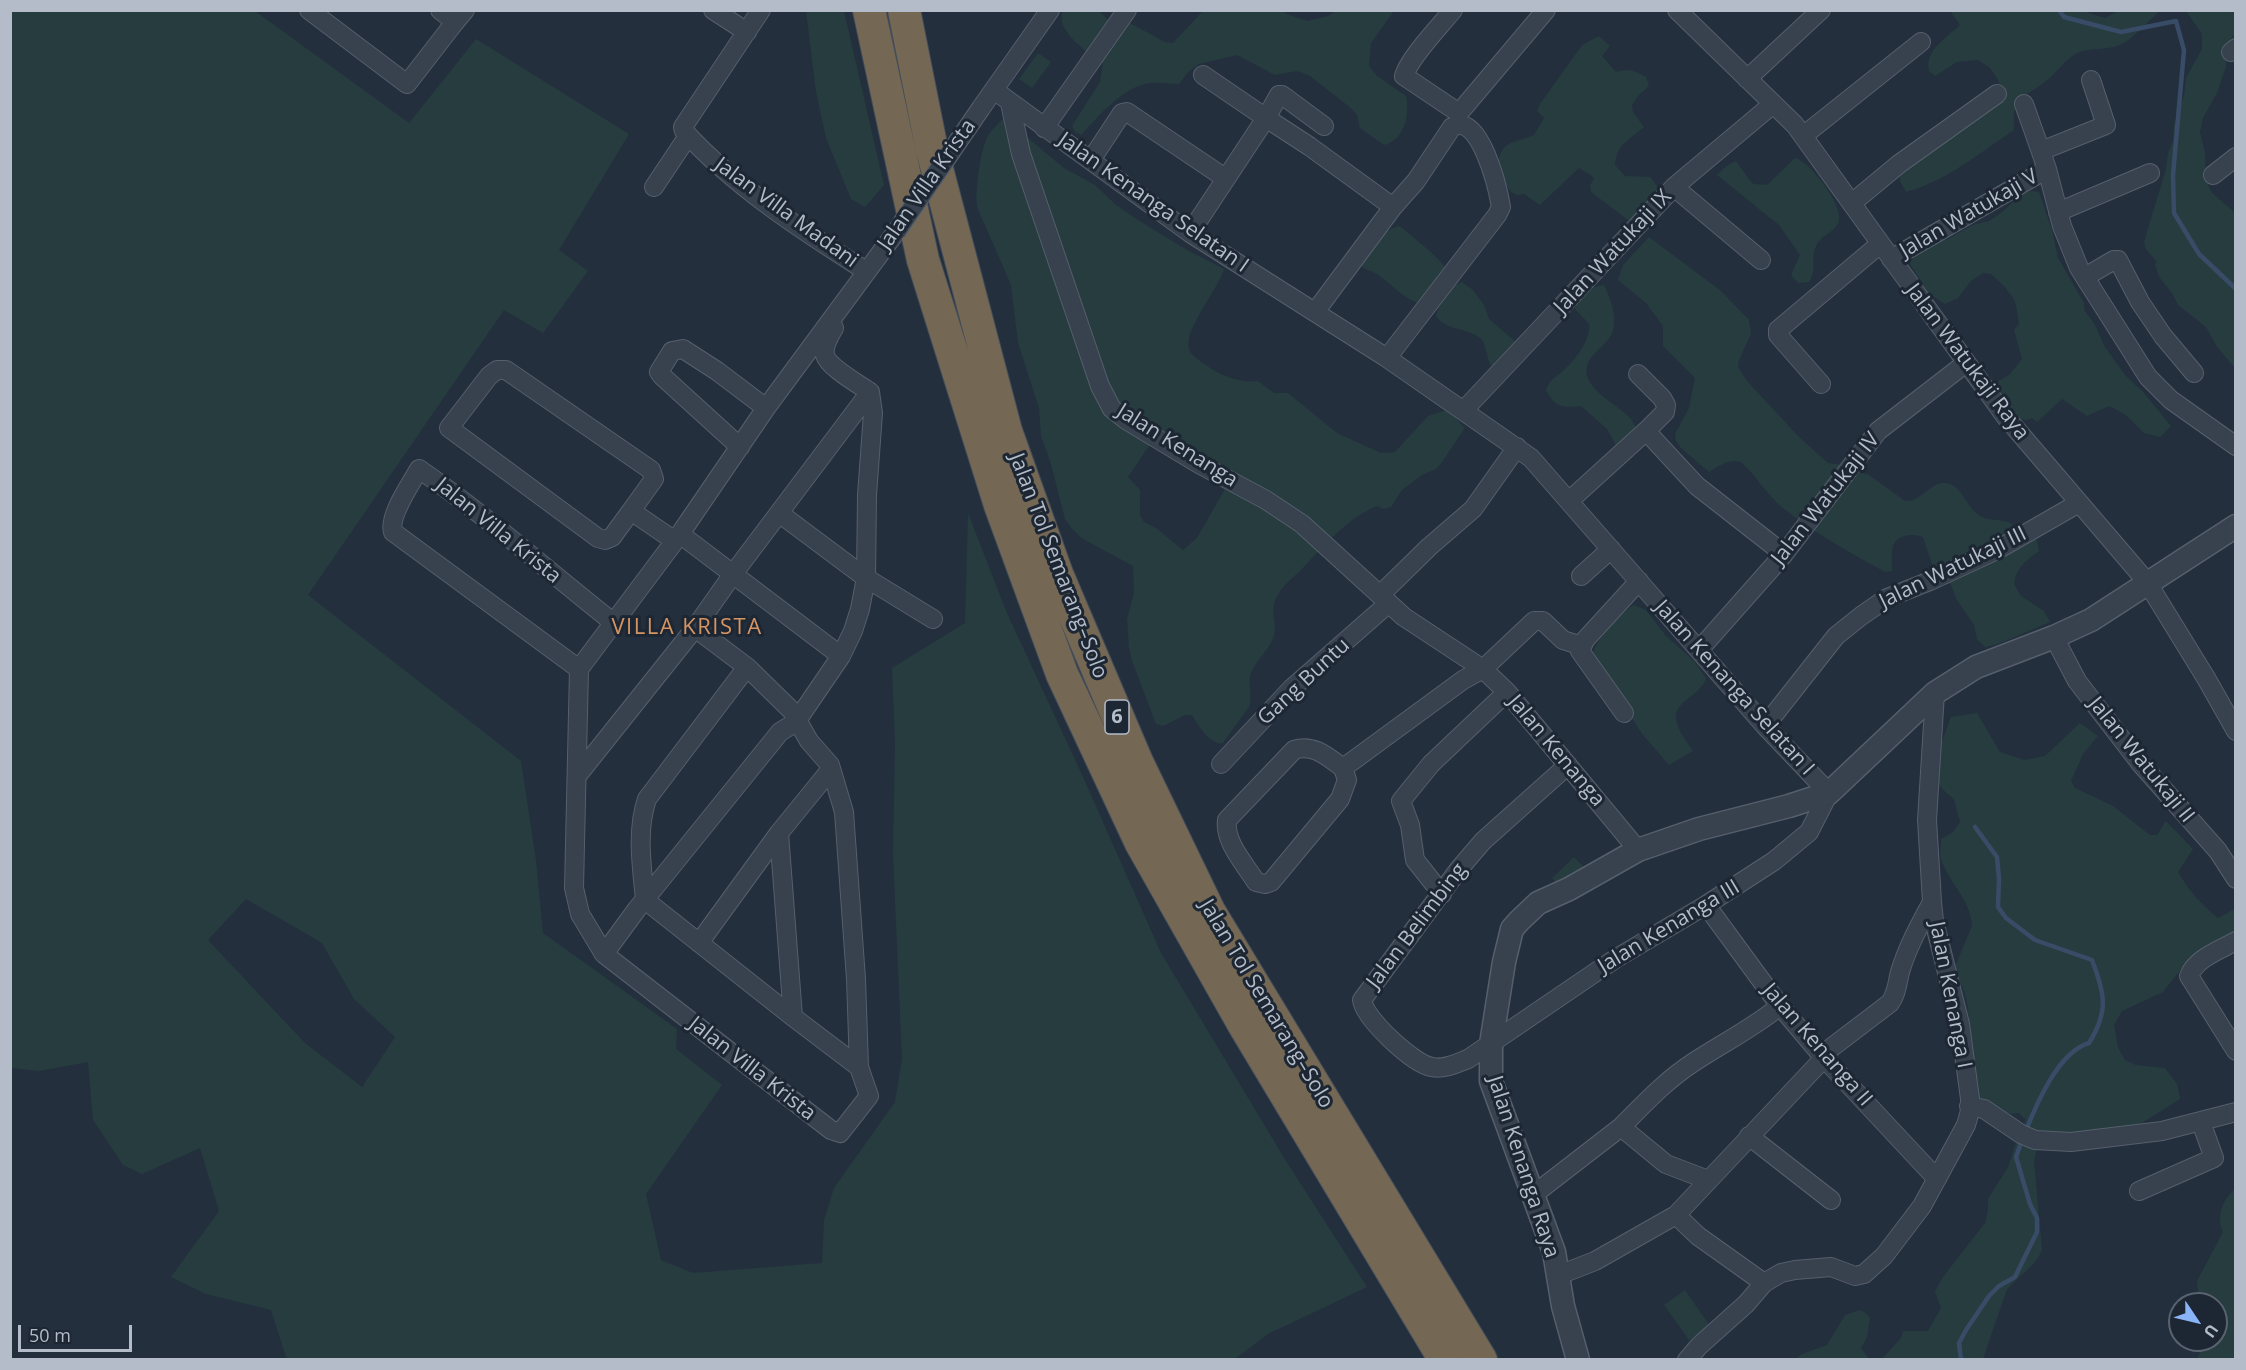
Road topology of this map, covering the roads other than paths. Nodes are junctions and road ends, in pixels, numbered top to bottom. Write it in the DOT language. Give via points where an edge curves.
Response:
graph roads {
  1 [pos="309,10"];
  2 [pos="440,10"];
  3 [pos="713,10"];
  4 [pos="761,10"];
  5 [pos="869,10"];
  6 [pos="904,10"];
  7 [pos="1050,10"];
  8 [pos="1127,10"];
  9 [pos="1453,10"];
  10 [pos="1546,10"];
  11 [pos="1677,10"];
  12 [pos="1821,10"];
  13 [pos="460,16"];
  14 [pos="747,32"];
  15 [pos="1920,42"];
  16 [pos="1203,75"];
  17 [pos="1747,79"];
  18 [pos="2091,80"];
  19 [pos="994,90"];
  20 [pos="1997,94"];
  21 [pos="1010,103"];
  22 [pos="1773,104"];
  23 [pos="2024,104"];
  24 [pos="1266,118"];
  25 [pos="1324,126"];
  26 [pos="1044,128"];
  27 [pos="686,132"];
  28 [pos="1803,136"];
  29 [pos="2040,151"];
  30 [pos="2235,157"];
  31 [pos="1091,160"];
  32 [pos="2047,169"];
  33 [pos="2150,173"];
  34 [pos="2213,175"];
  35 [pos="1225,178"];
  36 [pos="654,187"];
  37 [pos="1674,187"];
  38 [pos="1852,203"];
  39 [pos="1393,207"];
  40 [pos="2058,212"];
  41 [pos="1190,233"];
  42 [pos="1880,244"];
  43 [pos="1891,259"];
  44 [pos="1761,260"];
  45 [pos="866,271"];
  46 [pos="2085,277"];
  47 [pos="852,291"];
  48 [pos="1315,312"];
  49 [pos="1388,358"];
  50 [pos="1966,363"];
  51 [pos="2194,373"];
  52 [pos="1638,374"];
  53 [pos="1821,384"];
  54 [pos="870,392"];
  55 [pos="766,408"];
  56 [pos="1463,411"];
  57 [pos="1646,431"];
  58 [pos="2235,446"];
  59 [pos="740,447"];
  60 [pos="1517,447"];
  61 [pos="1569,501"];
  62 [pos="2079,502"];
  63 [pos="631,511"];
  64 [pos="779,513"];
  65 [pos="2235,526"];
  66 [pos="678,538"];
  67 [pos="1611,549"];
  68 [pos="1784,554"];
  69 [pos="733,574"];
  70 [pos="1581,576"];
  71 [pos="866,578"];
  72 [pos="1639,581"];
  73 [pos="2147,582"];
  74 [pos="1385,599"];
  75 [pos="933,619"];
  76 [pos="614,623"];
  77 [pos="695,628"];
  78 [pos="2054,637"];
  79 [pos="1582,646"];
  80 [pos="1699,650"];
  81 [pos="841,656"];
  82 [pos="747,667"];
  83 [pos="579,669"];
  84 [pos="1483,669"];
  85 [pos="1507,692"];
  86 [pos="1935,693"];
  87 [pos="1624,713"];
  88 [pos="796,722"];
  89 [pos="1765,726"];
  90 [pos="2235,731"];
  91 [pos="1221,764"];
  92 [pos="1568,765"];
  93 [pos="1343,768"];
  94 [pos="831,769"];
  95 [pos="577,776"];
  96 [pos="1829,793"];
  97 [pos="779,834"];
  98 [pos="1638,850"];
  99 [pos="2235,879"];
  100 [pos="1442,894"];
  101 [pos="645,900"];
  102 [pos="1932,902"];
  103 [pos="1706,905"];
  104 [pos="2235,941"];
  105 [pos="699,943"];
  106 [pos="604,954"];
  107 [pos="1779,1006"];
  108 [pos="793,1017"];
  109 [pos="1491,1044"];
  110 [pos="2235,1051"];
  111 [pos="1823,1056"];
  112 [pos="859,1067"];
  113 [pos="1970,1106"];
  114 [pos="2235,1112"];
  115 [pos="2201,1122"];
  116 [pos="1621,1127"];
  117 [pos="1749,1136"];
  118 [pos="1937,1179"];
  119 [pos="1708,1180"];
  120 [pos="2139,1191"];
  121 [pos="1533,1195"];
  122 [pos="1831,1200"];
  123 [pos="1676,1215"];
  124 [pos="1558,1275"];
  125 [pos="1764,1283"];
  126 [pos="1445,1359"];
  127 [pos="1481,1359"];
  128 [pos="1578,1359"];
  129 [pos="1687,1359"];
  1 -- 13 [label="street" via="406,84"];
  2 -- 13 [label="street"];
  3 -- 14 [label="street"];
  4 -- 14 [label="street"];
  5 -- 126 [label="highway, Jalan Tol Semarang–Solo / 6" via="924,260 1000,505 1062,674 1141,843 1244,1025"];
  6 -- 127 [label="highway, Jalan Tol Semarang–Solo / 6" via="932,150 1006,431 1057,574 1132,752 1209,911"];
  7 -- 19 [label="street"];
  8 -- 26 [label="street"];
  9 -- 10 [label="street" via="1404,76 1459,113"];
  11 -- 17 [label="street, Jalan Watukaji Raya"];
  12 -- 17 [label="street"];
  14 -- 27 [label="street"];
  15 -- 28 [label="street"];
  16 -- 24 [label="street"];
  17 -- 22 [label="street, Jalan Watukaji Raya"];
  18 -- 29 [label="street" via="2106,125"];
  19 -- 21 [label="street, Jalan Kenanga Selatan I"];
  19 -- 45 [label="street, Jalan Villa Krista, bridge"];
  20 -- 38 [label="street"];
  21 -- 26 [label="street, Jalan Kenanga Selatan I"];
  21 -- 74 [label="street, Jalan Kenanga" via="1021,154 1100,386 1112,409 1302,524"];
  22 -- 28 [label="street, Jalan Watukaji Raya"];
  22 -- 37 [label="street, Jalan Watukaji IX"];
  23 -- 29 [label="street"];
  24 -- 25 [label="street" via="1282,95"];
  24 -- 35 [label="street"];
  24 -- 39 [label="street"];
  26 -- 31 [label="street, Jalan Kenanga Selatan I"];
  27 -- 36 [label="street"];
  27 -- 45 [label="street, Jalan Villa Madani" via="711,159 784,217"];
  28 -- 38 [label="street, Jalan Watukaji Raya"];
  29 -- 32 [label="street"];
  30 -- 34 [label="street"];
  31 -- 35 [label="street" via="1122,113 1127,112"];
  31 -- 41 [label="street, Jalan Kenanga Selatan I"];
  32 -- 40 [label="street"];
  32 -- 43 [label="street, Jalan Watukaji V"];
  33 -- 40 [label="street"];
  35 -- 41 [label="street"];
  37 -- 44 [label="street"];
  37 -- 56 [label="street, Jalan Watukaji IX"];
  38 -- 42 [label="street, Jalan Watukaji Raya"];
  39 -- 48 [label="street"];
  39 -- 49 [label="street" via="1416,181 1452,127 1463,124 1473,132 1488,158 1501,207"];
  40 -- 46 [label="street"];
  41 -- 48 [label="street, Jalan Kenanga Selatan I"];
  42 -- 43 [label="street, Jalan Watukaji Raya"];
  42 -- 53 [label="street" via="1778,330 1778,335"];
  43 -- 50 [label="street, Jalan Watukaji Raya"];
  45 -- 47 [label="street, Jalan Villa Krista"];
  46 -- 51 [label="street" via="2118,260 2140,302"];
  46 -- 58 [label="street" via="2148,377 2171,400"];
  47 -- 54 [label="street, Jalan Villa Krista" via="829,337 825,357"];
  47 -- 55 [label="street, Jalan Villa Krista"];
  48 -- 49 [label="street, Jalan Kenanga Selatan I"];
  49 -- 56 [label="street, Jalan Kenanga Selatan I"];
  50 -- 62 [label="street, Jalan Watukaji Raya" via="2005,416"];
  50 -- 68 [label="street, Jalan Watukaji IV" via="1878,431"];
  52 -- 57 [label="street" via="1666,405"];
  54 -- 64 [label="street"];
  54 -- 71 [label="street" via="873,413"];
  55 -- 59 [label="street, Jalan Villa Krista"];
  55 -- 59 [label="street" via="683,349 672,351 662,366 662,376"];
  56 -- 60 [label="street, Jalan Kenanga Selatan I"];
  57 -- 61 [label="street"];
  57 -- 68 [label="street" via="1697,486"];
  59 -- 66 [label="street, Jalan Villa Krista"];
  60 -- 61 [label="street, Jalan Kenanga Selatan I"];
  60 -- 74 [label="street" via="1473,509 1429,547"];
  61 -- 67 [label="street, Jalan Kenanga Selatan I"];
  62 -- 73 [label="street, Jalan Watukaji Raya"];
  62 -- 89 [label="street, Jalan Watukaji III" via="1997,550 1887,598 1861,616 1836,636"];
  63 -- 63 [label="street" via="654,479 651,470 506,370 489,376 449,428 598,538 612,537"];
  63 -- 66 [label="street"];
  64 -- 69 [label="street"];
  64 -- 71 [label="street"];
  65 -- 73 [label="street"];
  66 -- 69 [label="street"];
  66 -- 76 [label="street, Jalan Villa Krista"];
  67 -- 70 [label="street"];
  67 -- 72 [label="street, Jalan Kenanga Selatan I"];
  68 -- 80 [label="street, Jalan Watukaji IV"];
  69 -- 77 [label="street"];
  69 -- 81 [label="street"];
  71 -- 75 [label="street"];
  71 -- 81 [label="street" via="853,631"];
  72 -- 79 [label="street, Jalan Kenanga Selatan I"];
  72 -- 80 [label="street, Jalan Kenanga Selatan I"];
  73 -- 78 [label="street" via="2091,620"];
  73 -- 90 [label="street, Jalan Watukaji Raya"];
  74 -- 84 [label="street, Jalan Kenanga" via="1404,617"];
  74 -- 91 [label="street, Gang Buntu" via="1286,694"];
  76 -- 83 [label="street, Jalan Villa Krista"];
  76 -- 83 [label="street, Jalan Villa Krista" via="420,469 395,513 393,532"];
  77 -- 82 [label="street, Jalan Villa Krista"];
  77 -- 95 [label="street"];
  78 -- 86 [label="street" via="1976,667"];
  78 -- 99 [label="street, Jalan Watukaji II" via="2077,681"];
  79 -- 84 [label="street" via="1563,640 1543,621 1534,621"];
  79 -- 87 [label="street" via="1583,657"];
  80 -- 89 [label="street, Jalan Kenanga Selatan I"];
  81 -- 88 [label="street"];
  82 -- 88 [label="street, Jalan Villa Krista" via="792,711"];
  82 -- 101 [label="street" via="647,799 641,828"];
  83 -- 95 [label="street, Jalan Villa Krista"];
  84 -- 85 [label="street, Jalan Kenanga"];
  84 -- 93 [label="street"];
  85 -- 92 [label="street, Jalan Kenanga"];
  85 -- 100 [label="street" via="1431,764 1401,801 1410,825 1415,860"];
  86 -- 96 [label="street, Jalan Kenanga Raya"];
  86 -- 102 [label="street, Jalan Kenanga I" via="1927,820"];
  88 -- 94 [label="street, Jalan Villa Krista"];
  88 -- 101 [label="street" via="780,732"];
  89 -- 96 [label="street, Jalan Kenanga Selatan I"];
  92 -- 98 [label="street, Jalan Kenanga"];
  92 -- 100 [label="street, Jalan Belimbing" via="1483,841"];
  93 -- 93 [label="street" via="1347,780 1340,799 1271,882 1257,882 1230,841 1227,820 1294,750 1323,753"];
  94 -- 97 [label="street"];
  94 -- 112 [label="street, Jalan Villa Krista" via="844,812"];
  95 -- 106 [label="street, Jalan Villa Krista" via="574,888 580,914"];
  96 -- 98 [label="street, Jalan Kenanga Raya" via="1699,828"];
  96 -- 103 [label="street, Jalan Kenanga III" via="1809,832 1774,861"];
  97 -- 105 [label="street"];
  97 -- 108 [label="street"];
  98 -- 109 [label="street, Jalan Kenanga Raya" via="1538,903 1512,929"];
  100 -- 109 [label="street, Jalan Belimbing" via="1369,988 1362,1000 1365,1010 1383,1032 1424,1065 1441,1068 1468,1059"];
  101 -- 105 [label="street"];
  101 -- 106 [label="street"];
  102 -- 111 [label="street, Jalan Kenanga I" via="1900,972 1897,994"];
  102 -- 113 [label="street, Jalan Kenanga I" via="1960,1024"];
  103 -- 107 [label="street, Jalan Kenanga II"];
  103 -- 109 [label="street, Jalan Kenanga III" via="1615,958"];
  104 -- 110 [label="street" via="2200,961 2189,976"];
  105 -- 108 [label="street"];
  106 -- 112 [label="street, Jalan Villa Krista" via="831,1130 840,1133 869,1096"];
  107 -- 111 [label="street, Jalan Kenanga II"];
  107 -- 116 [label="street" via="1655,1091"];
  108 -- 112 [label="street"];
  109 -- 121 [label="street, Jalan Kenanga Raya" via="1491,1081"];
  111 -- 117 [label="street, Jalan Kenanga I"];
  111 -- 118 [label="street, Jalan Kenanga II"];
  113 -- 115 [label="street" via="1984,1109 2028,1137 2071,1143"];
  113 -- 118 [label="street, Jalan Kenanga I" via="1966,1125"];
  114 -- 115 [label="street"];
  115 -- 120 [label="street" via="2214,1158"];
  116 -- 119 [label="street" via="1666,1164"];
  116 -- 121 [label="street"];
  117 -- 119 [label="street, Jalan Kenanga I"];
  117 -- 122 [label="street"];
  118 -- 125 [label="street, Jalan Kenanga I" via="1884,1256 1864,1274 1855,1276 1831,1267 1795,1270"];
  119 -- 123 [label="street, Jalan Kenanga I"];
  121 -- 124 [label="street, Jalan Kenanga Raya" via="1554,1252"];
  123 -- 124 [label="street, Jalan Kenanga I" via="1595,1261"];
  123 -- 125 [label="street" via="1698,1236"];
  124 -- 128 [label="street, Jalan Kenanga Raya"];
  125 -- 129 [label="street, Jalan Kenanga I"];
}
